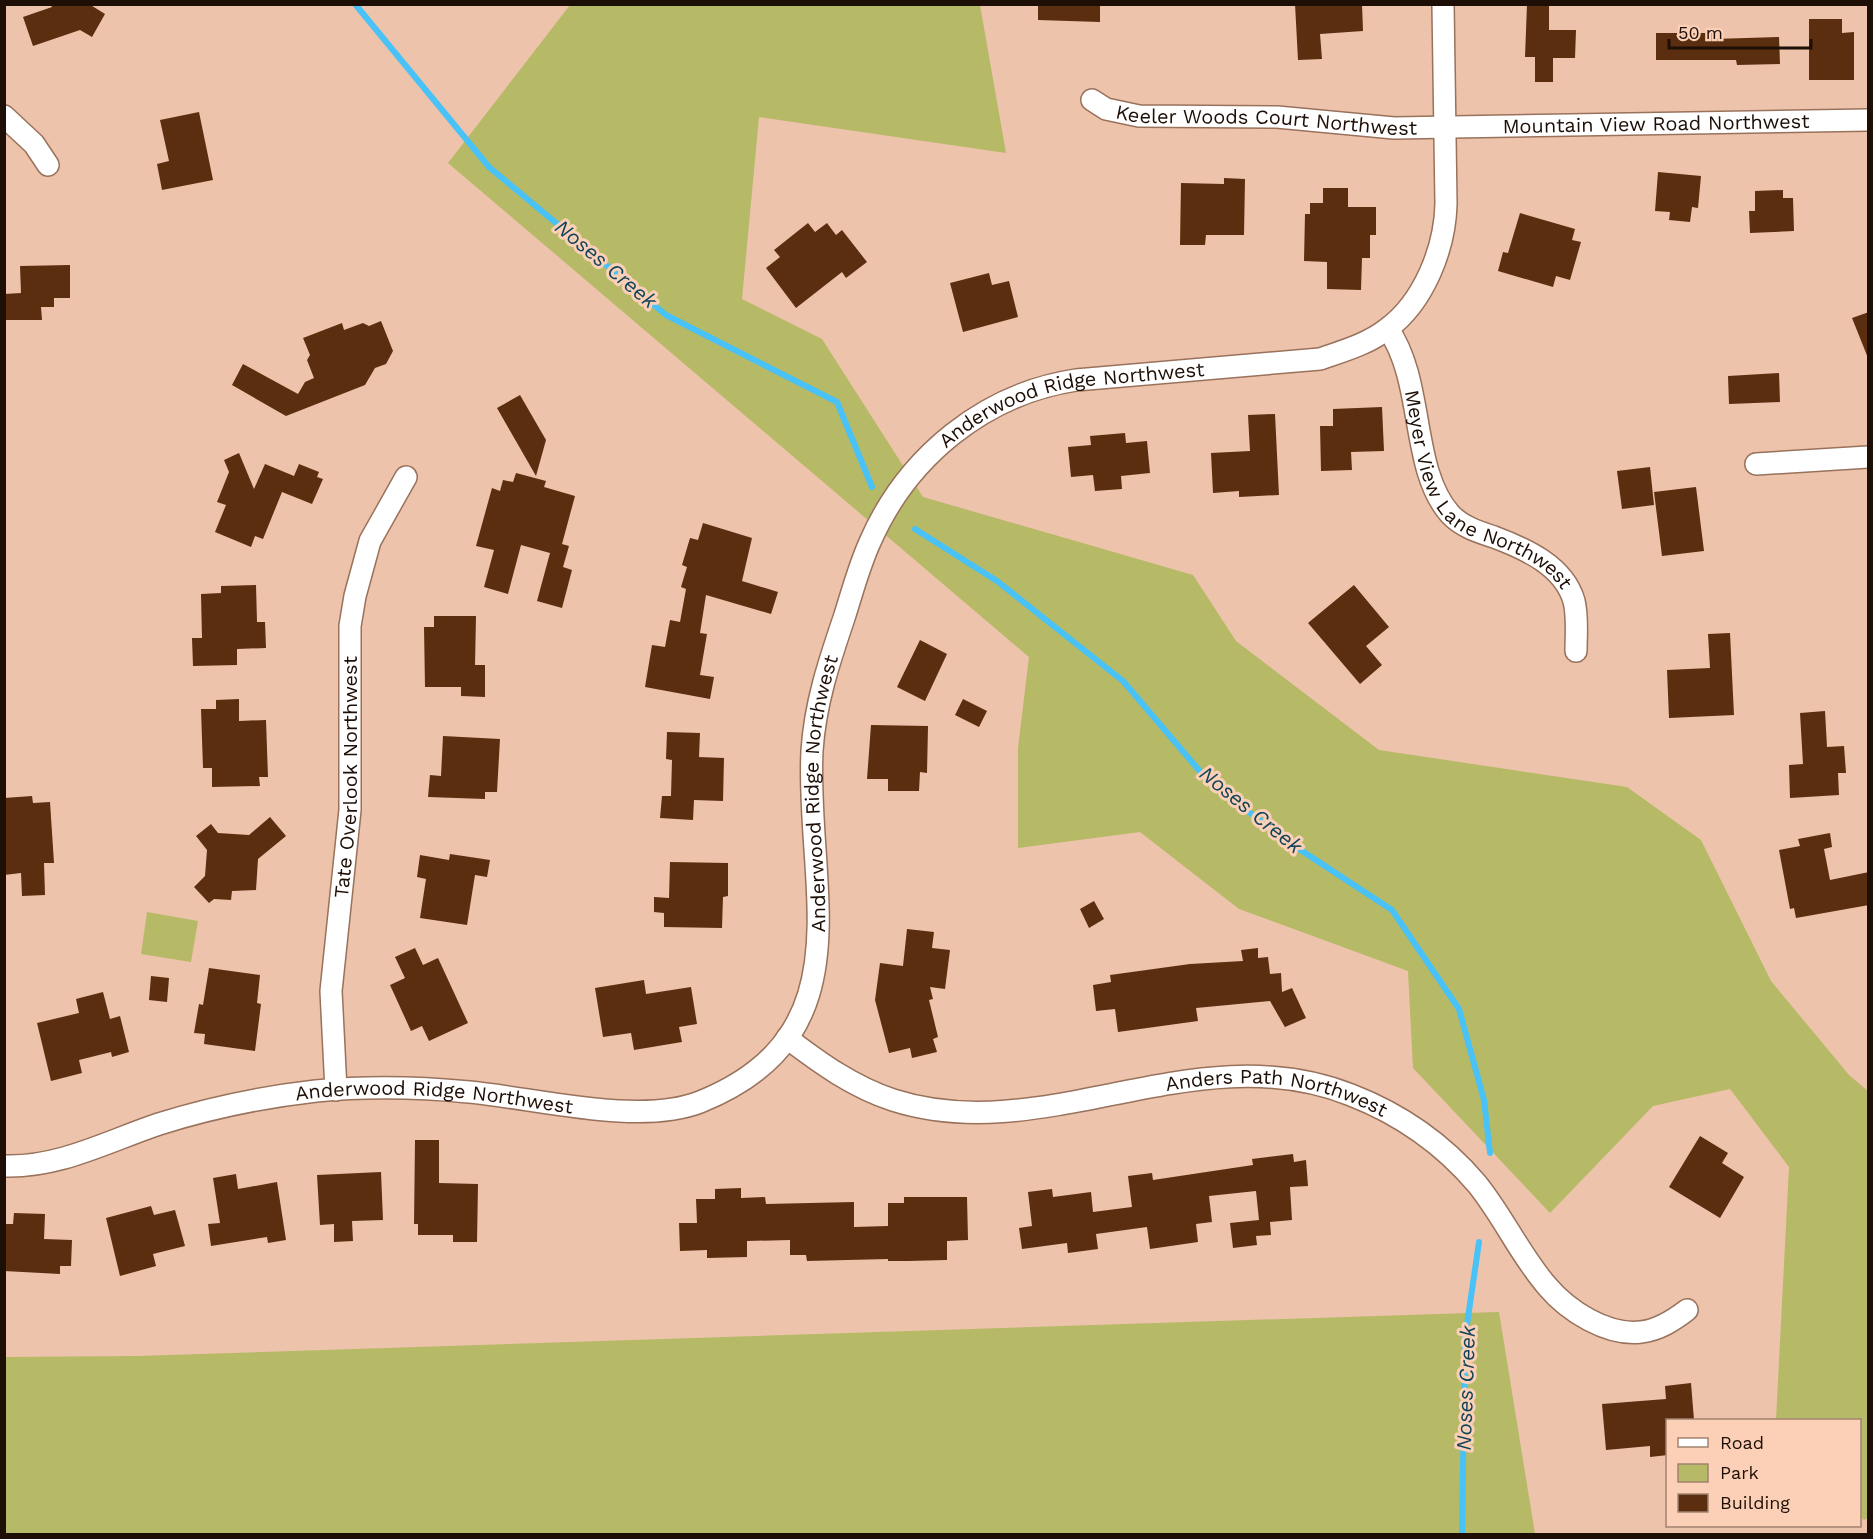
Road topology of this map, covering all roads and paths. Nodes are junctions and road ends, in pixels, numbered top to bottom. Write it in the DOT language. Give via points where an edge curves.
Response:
graph roads {
  1 [pos="1443,4"];
  2 [pos="1092,100"];
  3 [pos="4,116"];
  4 [pos="1869,120"];
  5 [pos="1444,128"];
  6 [pos="48,165"];
  7 [pos="1388,329"];
  8 [pos="1869,457"];
  9 [pos="1756,464"];
  10 [pos="406,477"];
  11 [pos="1576,651"];
  12 [pos="787,1038"];
  13 [pos="336,1089"];
  14 [pos="4,1166"];
  15 [pos="1688,1310"];
  1 -- 5 [label="street, Anderwood Ridge Northwest"];
  2 -- 5 [label="street, Keeler Woods Court Northwest" via="1106,110 1139,116 1277,117 1370,128"];
  3 -- 6 [label="street" via="34,144"];
  4 -- 5 [label="street, Mountain View Road Northwest"];
  5 -- 7 [label="street, Anderwood Ridge Northwest" via="1446,217 1440,246 1423,284"];
  7 -- 11 [label="street, Meyer View Lane Northwest" via="1400,349 1410,381 1427,465 1440,499 1458,522 1528,551 1562,577 1575,607"];
  7 -- 12 [label="street, Anderwood Ridge Northwest" via="1320,359 1076,380 1039,387 994,405 970,420 914,473 870,540 821,691 812,758 817,958 803,1013"];
  8 -- 9 [label="street"];
  10 -- 13 [label="street, Tate Overlook Northwest" via="369,541 350,626 351,791 331,991"];
  12 -- 13 [label="street, Anderwood Ridge Northwest" via="737,1083 700,1102 672,1109 615,1110 429,1089"];
  12 -- 15 [label="street, Anders Path Northwest" via="842,1077 874,1093 909,1105 956,1112 1024,1109 1214,1076 1273,1076 1335,1089 1394,1115 1444,1151 1477,1184 1546,1285 1573,1310 1606,1327 1641,1332 1662,1326"];
  13 -- 14 [label="street, Anderwood Ridge Northwest" via="225,1106 54,1161"];
}
